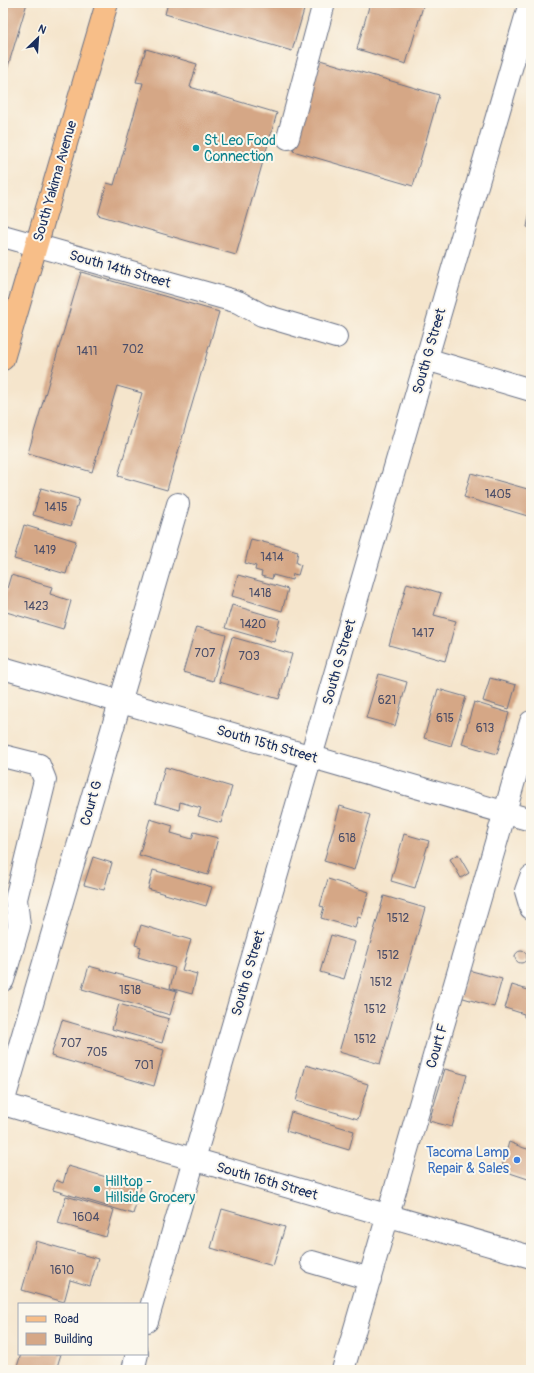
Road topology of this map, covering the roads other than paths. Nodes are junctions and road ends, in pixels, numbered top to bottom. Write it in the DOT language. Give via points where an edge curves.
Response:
graph roads {
  1 [pos="107,3"];
  2 [pos="324,3"];
  3 [pos="530,3"];
  4 [pos="288,138"];
  5 [pos="3,236"];
  6 [pos="36,246"];
  7 [pos="336,337"];
  8 [pos="3,358"];
  9 [pos="426,359"];
  10 [pos="531,390"];
  11 [pos="178,504"];
  12 [pos="3,668"];
  13 [pos="120,702"];
  14 [pos="531,722"];
  15 [pos="3,756"];
  16 [pos="311,757"];
  17 [pos="504,813"];
  18 [pos="531,820"];
  19 [pos="531,877"];
  20 [pos="9,897"];
  21 [pos="531,908"];
  22 [pos="3,980"];
  23 [pos="3,1103"];
  24 [pos="194,1160"];
  25 [pos="388,1216"];
  26 [pos="531,1257"];
  27 [pos="312,1262"];
  28 [pos="370,1278"];
  29 [pos="148,1318"];
  30 [pos="138,1355"];
  31 [pos="133,1370"];
  32 [pos="343,1370"];
  1 -- 6 [label="main road, South Yakima Avenue"];
  2 -- 4 [label="street"];
  3 -- 9 [label="street, South G Street"];
  5 -- 6 [label="street, South 14th Street"];
  6 -- 7 [label="street, South 14th Street" via="238,302 262,315"];
  6 -- 8 [label="main road, South Yakima Avenue"];
  9 -- 10 [label="street"];
  9 -- 16 [label="street, South G Street"];
  11 -- 13 [label="street, Court G"];
  12 -- 13 [label="street, South 15th Street"];
  13 -- 16 [label="street, South 15th Street"];
  13 -- 23 [label="street, Court G"];
  14 -- 17 [label="street, Court F"];
  15 -- 20 [label="street" via="39,766 45,780"];
  16 -- 17 [label="street, South 15th Street"];
  16 -- 24 [label="street, South G Street"];
  17 -- 18 [label="street, South 15th Street"];
  17 -- 25 [label="street, Court F"];
  19 -- 21 [label="street" via="526,891"];
  20 -- 22 [label="street" via="19,926"];
  23 -- 24 [label="street, South 16th Street"];
  24 -- 25 [label="street, South 16th Street"];
  24 -- 29 [label="street, South G Street"];
  25 -- 26 [label="street, South 16th Street"];
  25 -- 28 [label="street, Court F"];
  27 -- 28 [label="street"];
  28 -- 32 [label="street, Court F"];
  30 -- 31 [label="street"];
}
